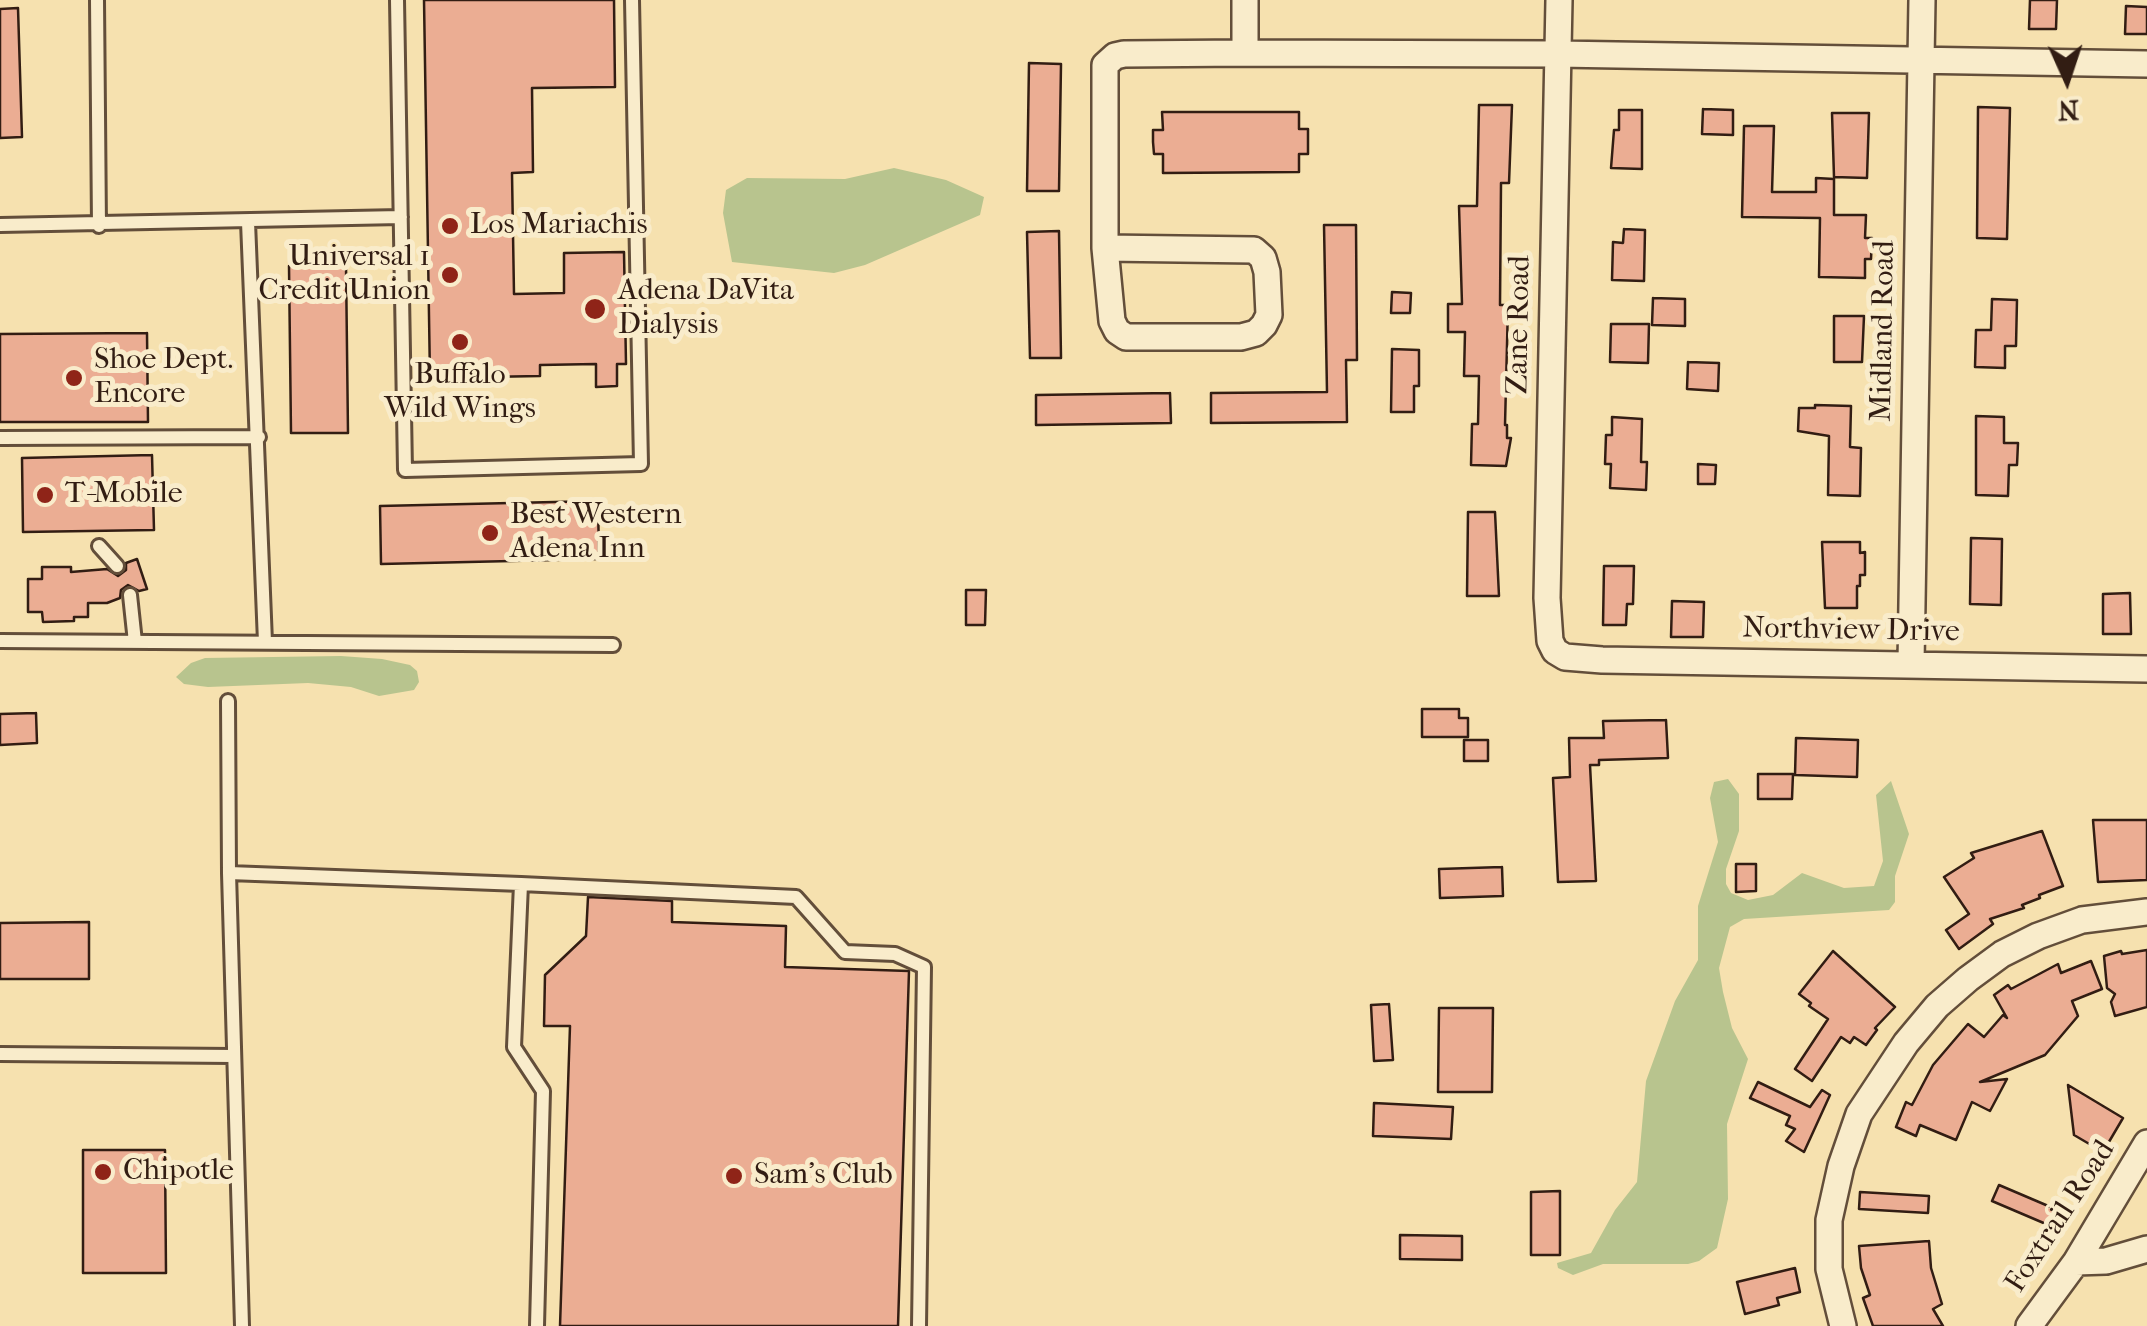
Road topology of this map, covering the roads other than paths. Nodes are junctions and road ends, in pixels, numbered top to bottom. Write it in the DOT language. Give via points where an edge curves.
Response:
graph roads {
  1 [pos="97,0"];
  2 [pos="397,0"];
  3 [pos="632,0"];
  4 [pos="1245,0"];
  5 [pos="1558,0"];
  6 [pos="1922,0"];
  7 [pos="1246,53"];
  8 [pos="1558,54"];
  9 [pos="1921,60"];
  10 [pos="2147,64"];
  11 [pos="400,217"];
  12 [pos="248,222"];
  13 [pos="0,225"];
  14 [pos="99,226"];
  15 [pos="1105,248"];
  16 [pos="258,437"];
  17 [pos="0,438"];
  18 [pos="99,546"];
  19 [pos="117,566"];
  20 [pos="130,594"];
  21 [pos="0,641"];
  22 [pos="135,642"];
  23 [pos="265,642"];
  24 [pos="613,645"];
  25 [pos="1555,651"];
  26 [pos="1911,664"];
  27 [pos="2147,670"];
  28 [pos="228,701"];
  29 [pos="230,873"];
  30 [pos="521,884"];
  31 [pos="2147,912"];
  32 [pos="0,1054"];
  33 [pos="232,1056"];
  34 [pos="2147,1143"];
  35 [pos="2147,1249"];
  36 [pos="2076,1262"];
  37 [pos="242,1326"];
  38 [pos="537,1326"];
  39 [pos="918,1326"];
  40 [pos="1842,1326"];
  41 [pos="2029,1326"];
  1 -- 14 [label="lane"];
  2 -- 11 [label="lane"];
  3 -- 11 [label="lane" via="641,464 405,470"];
  4 -- 7 [label="street"];
  5 -- 8 [label="street, Zane Road"];
  6 -- 9 [label="street, Midland Road"];
  7 -- 8 [label="street"];
  7 -- 15 [label="street" via="1124,54 1105,65"];
  8 -- 9 [label="street"];
  8 -- 25 [label="street, Zane Road" via="1547,598"];
  9 -- 10 [label="street"];
  9 -- 26 [label="street, Midland Road"];
  11 -- 12 [label="lane"];
  12 -- 14 [label="lane"];
  12 -- 16 [label="lane"];
  13 -- 14 [label="lane"];
  15 -- 15 [label="street" via="1112,321 1126,337 1242,337 1264,325 1267,272 1254,250"];
  16 -- 17 [label="lane"];
  16 -- 23 [label="lane"];
  18 -- 19 [label="lane"];
  20 -- 22 [label="lane"];
  21 -- 22 [label="lane"];
  22 -- 23 [label="lane"];
  23 -- 24 [label="lane"];
  25 -- 26 [label="street, Northview Drive" via="1602,660"];
  26 -- 27 [label="street, Northview Drive"];
  28 -- 29 [label="lane"];
  29 -- 30 [label="lane"];
  29 -- 33 [label="lane"];
  30 -- 38 [label="lane" via="514,1047 543,1092"];
  30 -- 39 [label="lane" via="796,897 845,952 894,954 924,968"];
  31 -- 40 [label="street" via="2082,920 2002,954 1937,1006 1906,1043 1859,1114 1841,1166 1829,1220 1829,1269"];
  32 -- 33 [label="lane"];
  33 -- 37 [label="lane"];
  34 -- 36 [label="street, Foxtrail Road"];
  35 -- 36 [label="street"];
  36 -- 41 [label="street, Foxtrail Road"];
}
